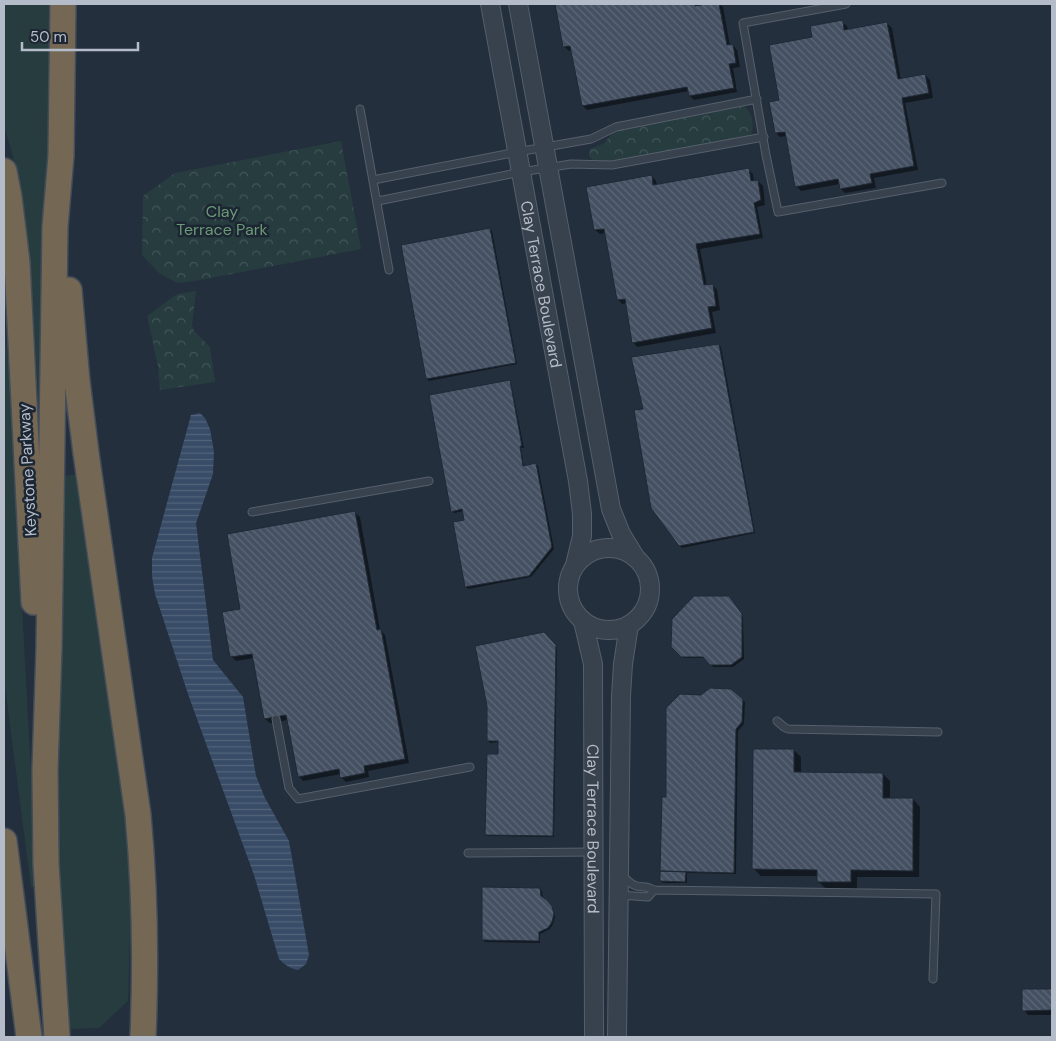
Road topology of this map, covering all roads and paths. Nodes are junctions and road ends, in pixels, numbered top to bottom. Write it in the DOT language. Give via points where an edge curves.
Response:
graph roads {
  1 [pos="63,4"];
  2 [pos="490,4"];
  3 [pos="518,4"];
  4 [pos="846,4"];
  5 [pos="757,99"];
  6 [pos="360,109"];
  7 [pos="764,137"];
  8 [pos="544,148"];
  9 [pos="518,152"];
  10 [pos="61,156"];
  11 [pos="548,168"];
  12 [pos="4,171"];
  13 [pos="521,172"];
  14 [pos="373,180"];
  15 [pos="942,183"];
  16 [pos="378,201"];
  17 [pos="389,270"];
  18 [pos="428,481"];
  19 [pos="252,512"];
  20 [pos="635,557"];
  21 [pos="575,565"];
  22 [pos="583,621"];
  23 [pos="629,625"];
  24 [pos="276,719"];
  25 [pos="777,721"];
  26 [pos="938,732"];
  27 [pos="593,742"];
  28 [pos="470,767"];
  29 [pos="44,770"];
  30 [pos="4,841"];
  31 [pos="594,852"];
  32 [pos="468,853"];
  33 [pos="620,872"];
  34 [pos="654,890"];
  35 [pos="619,895"];
  36 [pos="933,979"];
  37 [pos="29,1037"];
  38 [pos="57,1037"];
  39 [pos="144,1037"];
  40 [pos="594,1037"];
  41 [pos="618,1037"];
  1 -- 10 [label="highway"];
  2 -- 9 [label="street, Clay Terrace Boulevard"];
  3 -- 8 [label="street, Clay Terrace Boulevard"];
  4 -- 5 [label="lane" via="743,23"];
  5 -- 7 [label="lane"];
  5 -- 8 [label="lane" via="616,126 591,139"];
  6 -- 14 [label="lane"];
  7 -- 11 [label="lane" via="612,166 571,164"];
  7 -- 15 [label="lane" via="778,212"];
  8 -- 9 [label="lane"];
  8 -- 11 [label="street, Clay Terrace Boulevard"];
  9 -- 13 [label="street, Clay Terrace Boulevard"];
  9 -- 14 [label="lane"];
  10 -- 29 [label="highway" via="55,228 49,649"];
  10 -- 39 [label="highway" via="77,382 144,875"];
  11 -- 13 [label="lane"];
  11 -- 20 [label="street, Clay Terrace Boulevard" via="611,509"];
  12 -- 29 [label="highway, Keystone Parkway" via="17,262"];
  13 -- 16 [label="lane"];
  13 -- 21 [label="street, Clay Terrace Boulevard" via="578,481 582,536"];
  14 -- 16 [label="lane"];
  16 -- 17 [label="lane"];
  18 -- 19 [label="lane"];
  20 -- 21 [label="street" via="618,548 598,548"];
  20 -- 23 [label="street" via="646,570 650,596 643,613"];
  21 -- 22 [label="street" via="567,584 568,595 571,606"];
  22 -- 23 [label="street" via="610,630"];
  22 -- 27 [label="street, Clay Terrace Boulevard" via="593,664"];
  23 -- 33 [label="street, Clay Terrace Boulevard" via="621,696"];
  24 -- 28 [label="lane" via="289,788 298,800"];
  25 -- 26 [label="lane" via="788,729"];
  27 -- 31 [label="street, Clay Terrace Boulevard"];
  27 -- 35 [label="street" via="605,810 606,882 610,890"];
  29 -- 38 [label="highway" via="46,864"];
  30 -- 37 [label="highway"];
  31 -- 32 [label="lane"];
  31 -- 40 [label="street, Clay Terrace Boulevard"];
  33 -- 34 [label="lane" via="628,882"];
  33 -- 35 [label="street, Clay Terrace Boulevard"];
  34 -- 35 [label="lane" via="648,897"];
  34 -- 36 [label="lane" via="936,894"];
  35 -- 41 [label="street, Clay Terrace Boulevard"];
}
